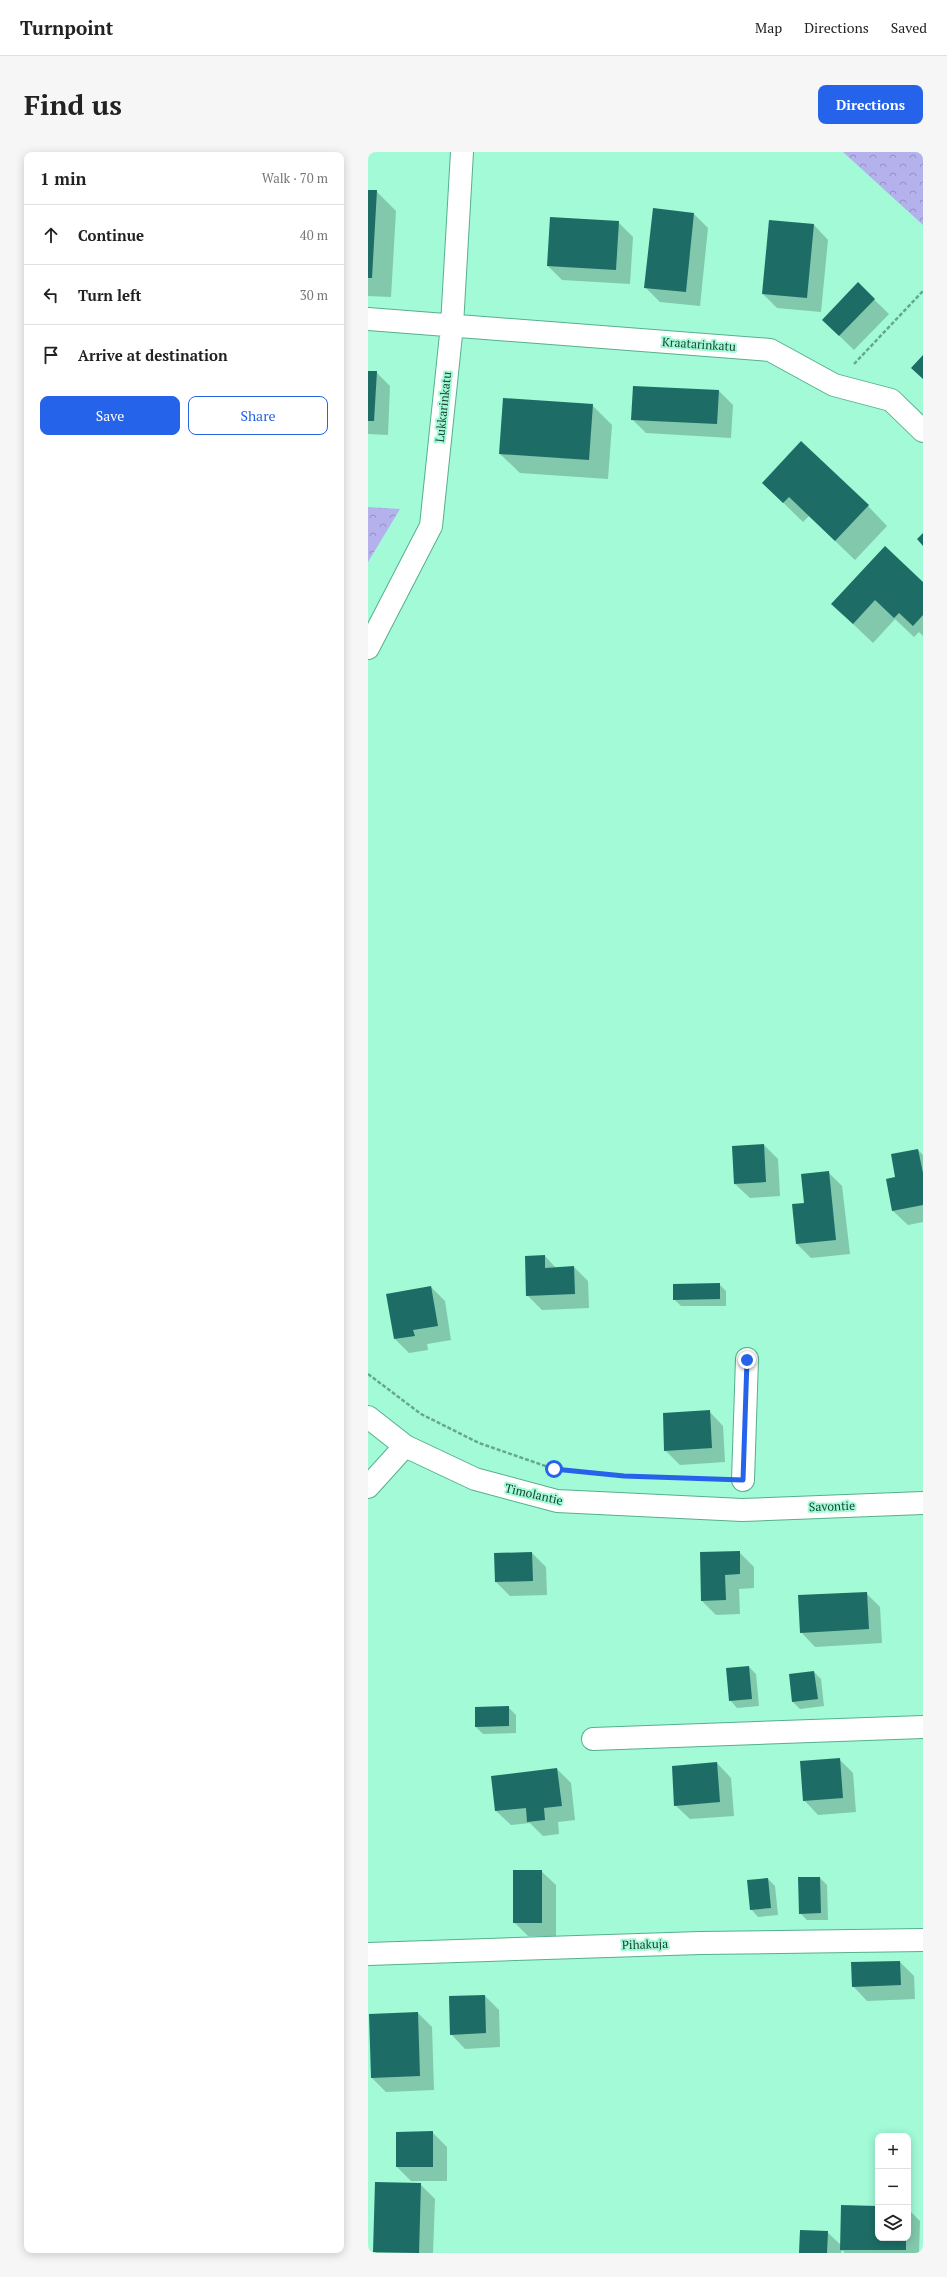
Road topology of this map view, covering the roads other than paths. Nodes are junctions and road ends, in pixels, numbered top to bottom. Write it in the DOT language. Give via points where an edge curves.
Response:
graph roads {
  1 [pos="462,152"];
  2 [pos="368,319"];
  3 [pos="452,325"];
  4 [pos="923,431"];
  5 [pos="368,648"];
  6 [pos="747,1360"];
  7 [pos="368,1417"];
  8 [pos="405,1446"];
  9 [pos="743,1480"];
  10 [pos="368,1486"];
  11 [pos="923,1503"];
  12 [pos="742,1510"];
  13 [pos="923,1727"];
  14 [pos="593,1740"];
  15 [pos="923,1940"];
  16 [pos="368,1954"];
  1 -- 3 [label="street, Lukkarinkatu"];
  2 -- 3 [label="street, Kraatarinkatu"];
  3 -- 4 [label="street, Kraatarinkatu" via="770,350 834,385 891,400"];
  3 -- 5 [label="street, Lukkarinkatu" via="431,526"];
  6 -- 9 [label="street"];
  7 -- 8 [label="street, Timolantie"];
  8 -- 10 [label="street"];
  8 -- 12 [label="street, Timolantie" via="475,1479 557,1501"];
  11 -- 12 [label="street, Savontie"];
  13 -- 14 [label="street"];
  15 -- 16 [label="street, Pihakuja" via="700,1942"];
}
